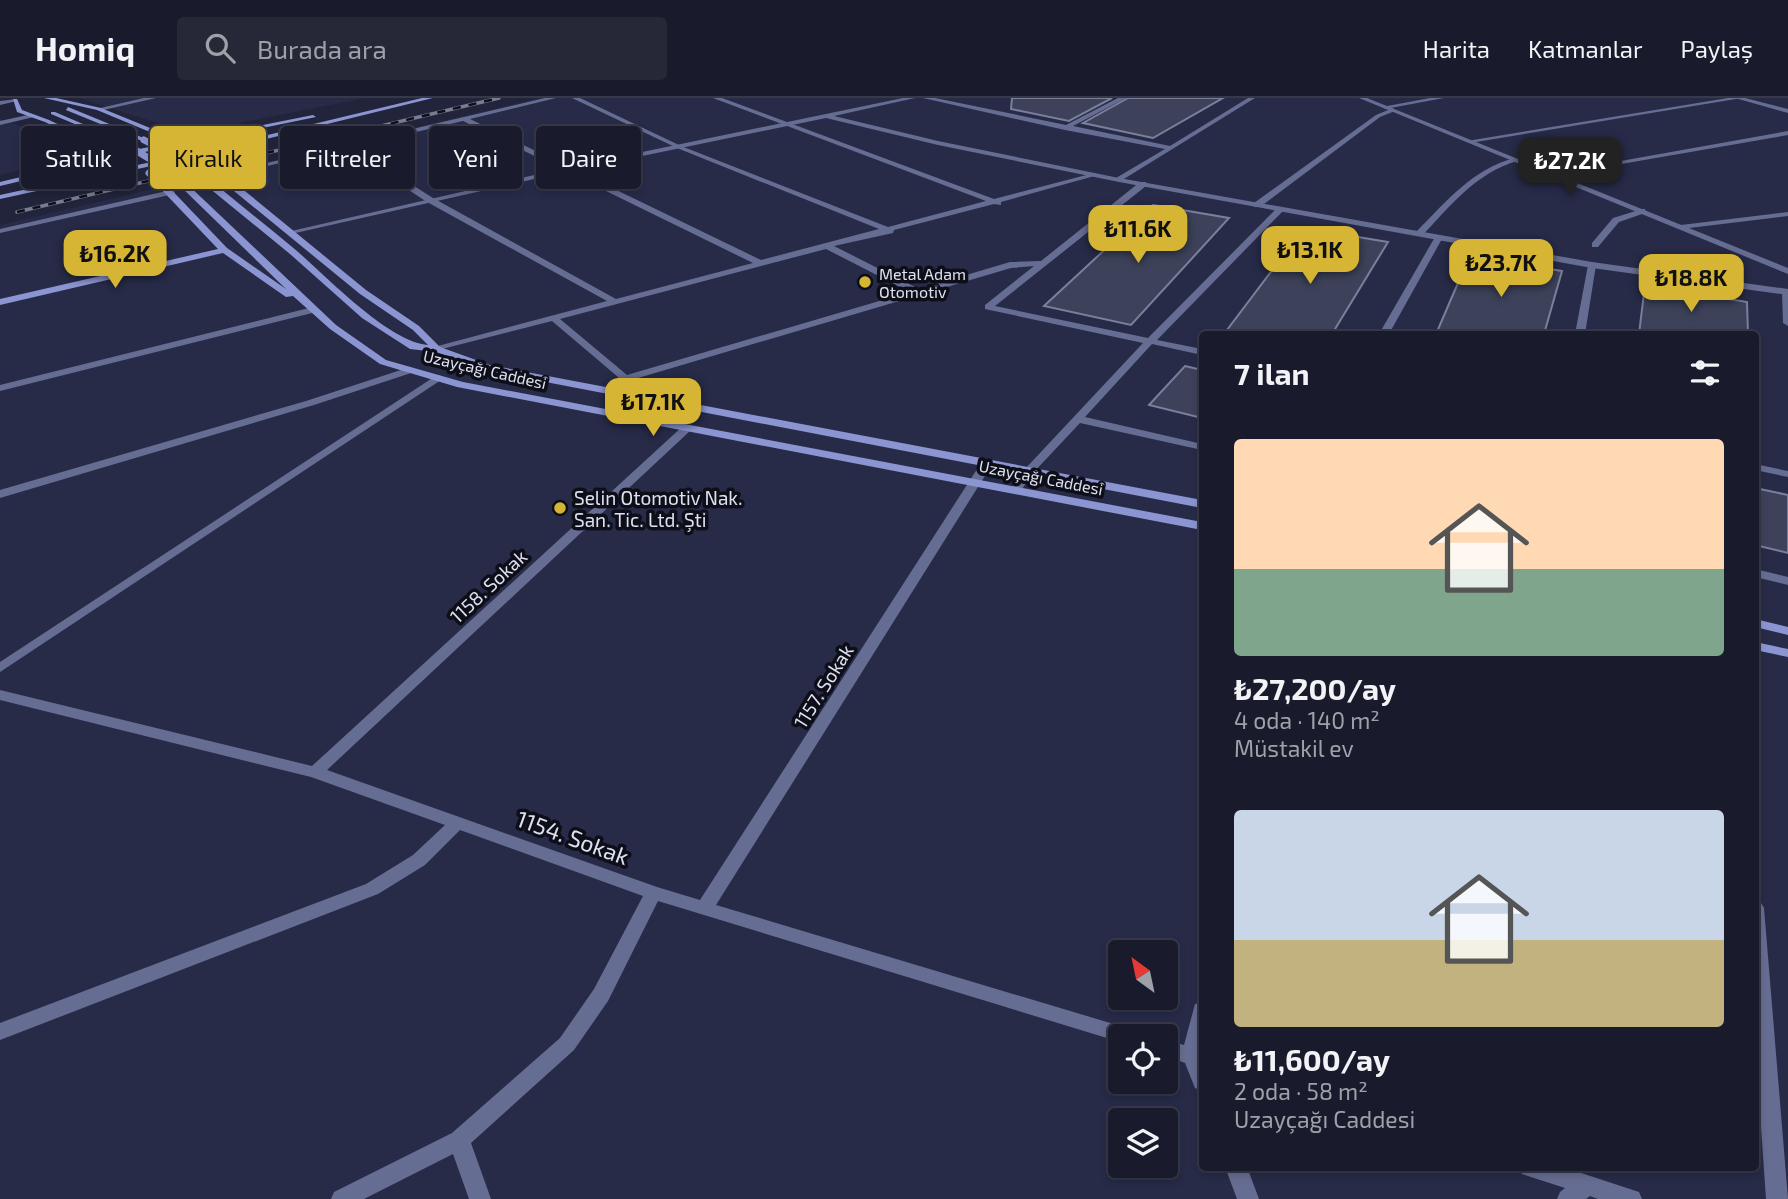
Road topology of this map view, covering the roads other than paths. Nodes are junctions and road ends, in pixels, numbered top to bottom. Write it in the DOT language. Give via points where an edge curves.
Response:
graph roads {
  1 [pos="45,98"];
  2 [pos="153,98"];
  3 [pos="410,98"];
  4 [pos="430,98"];
  5 [pos="553,98"];
  6 [pos="575,98"];
  7 [pos="716,98"];
  8 [pos="912,98"];
  9 [pos="926,98"];
  10 [pos="1123,98"];
  11 [pos="1251,98"];
  12 [pos="1362,98"];
  13 [pos="1441,98"];
  14 [pos="1738,98"];
  15 [pos="12,99"];
  16 [pos="0,103"];
  17 [pos="27,104"];
  18 [pos="1385,107"];
  19 [pos="40,108"];
  20 [pos="99,109"];
  21 [pos="1394,110"];
  22 [pos="1788,111"];
  23 [pos="32,116"];
  24 [pos="826,116"];
  25 [pos="462,118"];
  26 [pos="0,123"];
  27 [pos="788,124"];
  28 [pos="55,126"];
  29 [pos="266,126"];
  30 [pos="1065,128"];
  31 [pos="150,130"];
  32 [pos="415,130"];
  33 [pos="1788,133"];
  34 [pos="266,137"];
  35 [pos="1470,141"];
  36 [pos="679,147"];
  37 [pos="1170,148"];
  38 [pos="536,155"];
  39 [pos="641,155"];
  40 [pos="1516,160"];
  41 [pos="150,164"];
  42 [pos="138,167"];
  43 [pos="1552,174"];
  44 [pos="1094,175"];
  45 [pos="536,176"];
  46 [pos="21,179"];
  47 [pos="1119,180"];
  48 [pos="0,184"];
  49 [pos="1143,184"];
  50 [pos="238,189"];
  51 [pos="413,189"];
  52 [pos="605,189"];
  53 [pos="171,192"];
  54 [pos="0,197"];
  55 [pos="430,200"];
  56 [pos="998,203"];
  57 [pos="1257,205"];
  58 [pos="1280,209"];
  59 [pos="1642,211"];
  60 [pos="1788,214"];
  61 [pos="1681,227"];
  62 [pos="0,231"];
  63 [pos="890,231"];
  64 [pos="291,232"];
  65 [pos="1419,234"];
  66 [pos="1439,237"];
  67 [pos="1595,244"];
  68 [pos="829,247"];
  69 [pos="224,250"];
  70 [pos="1044,262"];
  71 [pos="762,264"];
  72 [pos="1592,265"];
  73 [pos="1788,271"];
  74 [pos="916,291"];
  75 [pos="1787,292"];
  76 [pos="0,302"];
  77 [pos="615,302"];
  78 [pos="313,310"];
  79 [pos="553,318"];
  80 [pos="1788,323"];
  81 [pos="1386,331"];
  82 [pos="1581,331"];
  83 [pos="1150,341"];
  84 [pos="437,349"];
  85 [pos="1199,351"];
  86 [pos="410,370"];
  87 [pos="437,378"];
  88 [pos="625,379"];
  89 [pos="0,388"];
  90 [pos="614,392"];
  91 [pos="1078,419"];
  92 [pos="687,428"];
  93 [pos="1199,446"];
  94 [pos="987,463"];
  95 [pos="1759,468"];
  96 [pos="1029,471"];
  97 [pos="1788,474"];
  98 [pos="974,482"];
  99 [pos="1016,490"];
  100 [pos="0,494"];
  101 [pos="1199,504"];
  102 [pos="1199,525"];
  103 [pos="1759,574"];
  104 [pos="1788,581"];
  105 [pos="1759,624"];
  106 [pos="1788,631"];
  107 [pos="1759,647"];
  108 [pos="1788,653"];
  109 [pos="0,668"];
  110 [pos="0,695"];
  111 [pos="315,772"];
  112 [pos="458,823"];
  113 [pos="653,893"];
  114 [pos="704,909"];
  115 [pos="1759,961"];
  116 [pos="1108,1030"];
  117 [pos="0,1032"];
  118 [pos="1199,1038"];
  119 [pos="1178,1051"];
  120 [pos="1197,1057"];
  121 [pos="459,1140"];
  122 [pos="1238,1171"];
  123 [pos="1542,1171"];
  124 [pos="1586,1186"];
  125 [pos="342,1199"];
  126 [pos="480,1199"];
  127 [pos="1248,1199"];
  128 [pos="1567,1199"];
  129 [pos="1631,1199"];
  130 [pos="1777,1199"];
  1 -- 20 [label="main road"];
  1 -- 84 [label="main road, Uzayçağı Caddesi, bridge" via="171,153 365,316 412,347"];
  2 -- 20 [label="street"];
  3 -- 29 [label="main road"];
  4 -- 34 [label="main road"];
  5 -- 25 [label="street"];
  6 -- 36 [label="street"];
  7 -- 27 [label="street"];
  8 -- 24 [label="street"];
  9 -- 30 [label="street"];
  10 -- 30 [label="street"];
  11 -- 37 [label="street"];
  12 -- 18 [label="street"];
  13 -- 18 [label="street"];
  14 -- 22 [label="street"];
  14 -- 35 [label="street"];
  15 -- 16 [label="street"];
  15 -- 17 [label="main road"];
  15 -- 23 [label="main road" via="19,111"];
  18 -- 21 [label="street"];
  19 -- 78 [label="main road, Uzayçağı Caddesi, bridge" via="124,143 158,164"];
  20 -- 31 [label="main road"];
  21 -- 35 [label="street"];
  21 -- 57 [label="street" via="1378,116"];
  23 -- 26 [label="street"];
  23 -- 28 [label="main road"];
  24 -- 27 [label="street"];
  24 -- 44 [label="street"];
  25 -- 32 [label="street"];
  25 -- 38 [label="street"];
  27 -- 36 [label="street"];
  27 -- 56 [label="street"];
  30 -- 37 [label="street"];
  33 -- 43 [label="street"];
  35 -- 40 [label="street"];
  36 -- 39 [label="street"];
  36 -- 63 [label="street"];
  37 -- 47 [label="street"];
  40 -- 43 [label="street"];
  40 -- 65 [label="street" via="1496,165 1463,190"];
  41 -- 42 [label="main road"];
  42 -- 53 [label="main road, bridge"];
  42 -- 54 [label="main road"];
  43 -- 59 [label="street"];
  44 -- 47 [label="street"];
  44 -- 56 [label="street"];
  45 -- 55 [label="street"];
  46 -- 48 [label="main road"];
  47 -- 49 [label="street"];
  49 -- 57 [label="street"];
  49 -- 70 [label="street"];
  50 -- 64 [label="main road"];
  51 -- 55 [label="street"];
  52 -- 71 [label="street"];
  53 -- 62 [label="street"];
  53 -- 69 [label="main road"];
  55 -- 64 [label="street"];
  55 -- 77 [label="street"];
  56 -- 63 [label="street"];
  57 -- 58 [label="street"];
  58 -- 65 [label="street"];
  58 -- 83 [label="street"];
  59 -- 61 [label="street"];
  59 -- 67 [label="street" via="1616,220"];
  60 -- 61 [label="street"];
  61 -- 73 [label="street"];
  63 -- 68 [label="street"];
  64 -- 84 [label="main road"];
  65 -- 66 [label="street"];
  66 -- 72 [label="street"];
  66 -- 81 [label="street"];
  68 -- 71 [label="street"];
  68 -- 74 [label="street"];
  69 -- 76 [label="main road"];
  69 -- 78 [label="main road"];
  70 -- 74 [label="street" via="1016,263"];
  70 -- 83 [label="street" via="988,307"];
  71 -- 77 [label="street"];
  72 -- 75 [label="street"];
  72 -- 82 [label="street"];
  74 -- 88 [label="street"];
  75 -- 80 [label="street"];
  77 -- 79 [label="street"];
  78 -- 86 [label="main road, Uzayçağı Caddesi" via="383,362"];
  78 -- 89 [label="street"];
  79 -- 84 [label="street"];
  79 -- 88 [label="street"];
  83 -- 85 [label="street"];
  83 -- 91 [label="street"];
  84 -- 90 [label="main road, Uzayçağı Caddesi" via="488,368"];
  86 -- 87 [label="main road, Uzayçağı Caddesi"];
  86 -- 100 [label="street"];
  87 -- 92 [label="main road, Uzayçağı Caddesi"];
  87 -- 109 [label="street"];
  88 -- 90 [label="street"];
  90 -- 94 [label="main road, Uzayçağı Caddesi"];
  91 -- 93 [label="street"];
  91 -- 96 [label="street"];
  92 -- 98 [label="main road, Uzayçağı Caddesi"];
  92 -- 111 [label="street, 1158. Sokak"];
  94 -- 96 [label="main road, Uzayçağı Caddesi"];
  94 -- 98 [label="street, 1157. Sokak"];
  95 -- 97 [label="street"];
  96 -- 99 [label="street"];
  96 -- 101 [label="main road, Uzayçağı Caddesi"];
  98 -- 99 [label="main road, Uzayçağı Caddesi"];
  98 -- 114 [label="street, 1157. Sokak"];
  99 -- 102 [label="main road, Uzayçağı Caddesi"];
  103 -- 104 [label="street"];
  105 -- 106 [label="main road"];
  107 -- 108 [label="main road"];
  110 -- 111 [label="street, 1154. Sokak"];
  111 -- 112 [label="street, 1154. Sokak"];
  112 -- 113 [label="street, 1154. Sokak"];
  112 -- 117 [label="street" via="419,860 372,889"];
  113 -- 114 [label="street, 1154. Sokak"];
  113 -- 121 [label="street" via="601,995 567,1044"];
  114 -- 116 [label="street, 1154. Sokak"];
  115 -- 130 [label="street"];
  118 -- 120 [label="street"];
  119 -- 120 [label="street"];
  121 -- 125 [label="street"];
  121 -- 126 [label="street"];
  122 -- 127 [label="street"];
  123 -- 124 [label="street"];
  124 -- 128 [label="street"];
  124 -- 129 [label="street"];
}
